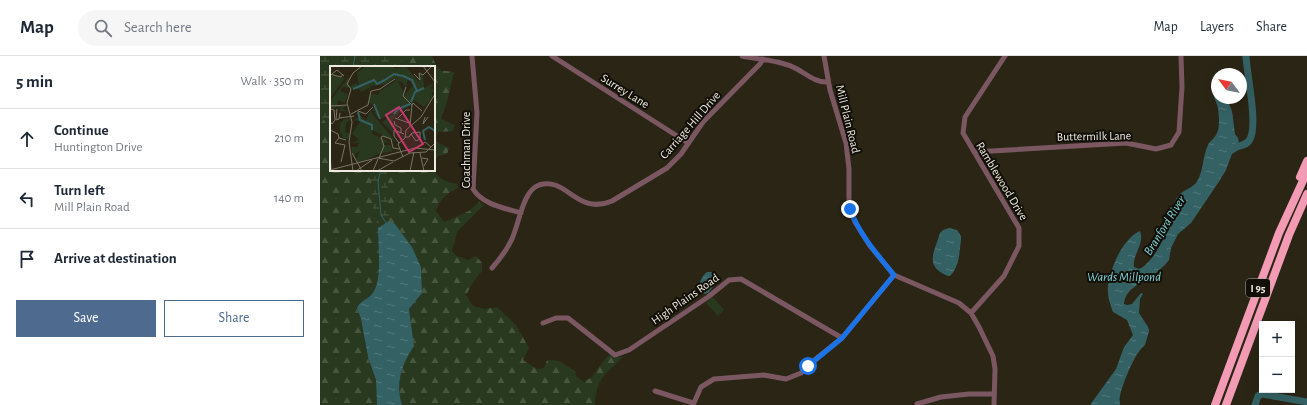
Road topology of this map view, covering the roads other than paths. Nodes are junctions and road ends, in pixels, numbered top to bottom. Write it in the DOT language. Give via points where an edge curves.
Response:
graph roads {
  1 [pos="472,56"];
  2 [pos="552,56"];
  3 [pos="742,56"];
  4 [pos="824,56"];
  5 [pos="1005,56"];
  6 [pos="1181,56"];
  7 [pos="763,60"];
  8 [pos="828,82"];
  9 [pos="688,142"];
  10 [pos="974,152"];
  11 [pos="1307,161"];
  12 [pos="1307,172"];
  13 [pos="1307,194"];
  14 [pos="521,214"];
  15 [pos="1279,232"];
  16 [pos="492,268"];
  17 [pos="894,275"];
  18 [pos="970,313"];
  19 [pos="543,323"];
  20 [pos="842,338"];
  21 [pos="655,391"];
  22 [pos="994,394"];
  23 [pos="693,404"];
  24 [pos="917,404"];
  25 [pos="994,405"];
  26 [pos="1215,405"];
  27 [pos="1226,405"];
  1 -- 14 [label="street, Coachman Drive" via="477,113 473,190 484,201"];
  2 -- 9 [label="street, Surrey Lane"];
  3 -- 7 [label="street"];
  4 -- 8 [label="street, Mill Plain Road"];
  5 -- 10 [label="street, Ramblewood Drive" via="965,117 963,133"];
  6 -- 10 [label="street, Buttermilk Lane" via="1179,132 1171,145 1156,149 1126,143"];
  7 -- 8 [label="street" via="790,66 820,82"];
  7 -- 9 [label="street, Carriage Hill Drive" via="708,116"];
  8 -- 17 [label="street, Mill Plain Road" via="846,143 850,209 854,222"];
  9 -- 14 [label="street, Carriage Hill Drive" via="682,154 667,168 612,201 605,204 590,204 556,185 543,184 532,189"];
  10 -- 18 [label="street, Ramblewood Drive" via="1020,228 1019,246 1004,276"];
  11 -- 15 [label="highway"];
  12 -- 15 [label="highway, I 95"];
  13 -- 27 [label="highway, I 95" via="1289,235"];
  14 -- 16 [label="street, Carriage Hill Drive" via="512,240"];
  15 -- 26 [label="highway, I 95"];
  17 -- 18 [label="street, Mill Plain Road" via="959,303"];
  17 -- 20 [label="street"];
  18 -- 22 [label="street, Mill Plain Road" via="982,331 993,356"];
  19 -- 20 [label="street, High Plains Road" via="556,318 568,318 615,355 629,350 729,280 741,279"];
  20 -- 23 [label="street" via="801,373 786,378 764,375 714,379 702,387"];
  21 -- 23 [label="street"];
  22 -- 24 [label="street" via="948,396"];
  22 -- 25 [label="street, Mill Plain Road"];
}
